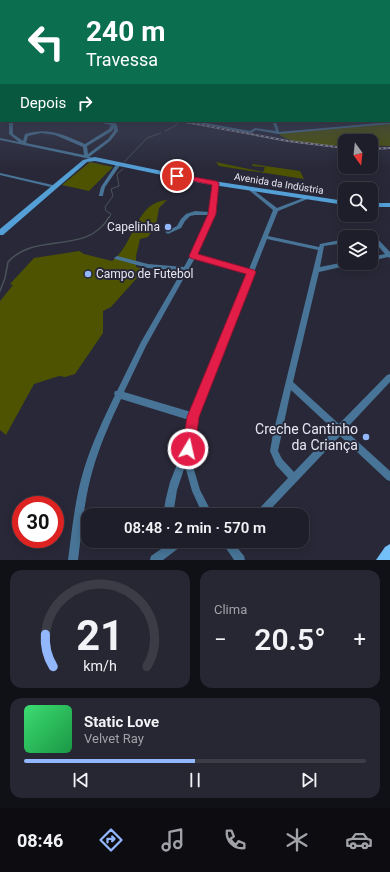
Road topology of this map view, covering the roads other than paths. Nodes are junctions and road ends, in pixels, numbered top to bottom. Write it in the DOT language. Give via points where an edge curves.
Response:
graph roads {
  1 [pos="11,122"];
  2 [pos="101,122"];
  3 [pos="194,122"];
  4 [pos="202,122"];
  5 [pos="274,122"];
  6 [pos="199,123"];
  7 [pos="390,123"];
  8 [pos="114,124"];
  9 [pos="278,133"];
  10 [pos="0,138"];
  11 [pos="24,144"];
  12 [pos="85,146"];
  13 [pos="86,157"];
  14 [pos="94,159"];
  15 [pos="119,164"];
  16 [pos="0,174"];
  17 [pos="216,183"];
  18 [pos="55,187"];
  19 [pos="252,190"];
  20 [pos="101,195"];
  21 [pos="308,198"];
  22 [pos="338,202"];
  23 [pos="378,205"];
  24 [pos="390,205"];
  25 [pos="276,210"];
  26 [pos="212,214"];
  27 [pos="168,232"];
  28 [pos="0,233"];
  29 [pos="266,237"];
  30 [pos="338,242"];
  31 [pos="378,243"];
  32 [pos="321,249"];
  33 [pos="193,256"];
  34 [pos="390,256"];
  35 [pos="117,258"];
  36 [pos="378,258"];
  37 [pos="338,265"];
  38 [pos="185,269"];
  39 [pos="316,270"];
  40 [pos="251,272"];
  41 [pos="390,377"];
  42 [pos="289,383"];
  43 [pos="118,394"];
  44 [pos="193,417"];
  45 [pos="340,430"];
  46 [pos="188,449"];
  47 [pos="390,477"];
  48 [pos="294,478"];
  49 [pos="169,508"];
  50 [pos="204,508"];
  51 [pos="266,508"];
  52 [pos="167,548"];
  53 [pos="232,548"];
  54 [pos="390,552"];
  55 [pos="73,560"];
  56 [pos="155,560"];
  57 [pos="240,560"];
  58 [pos="384,560"];
  1 -- 11 [label="street" via="11,134"];
  2 -- 8 [label="street"];
  3 -- 6 [label="street"];
  4 -- 6 [label="street"];
  5 -- 9 [label="street"];
  6 -- 9 [label="street" via="251,132 255,129"];
  7 -- 9 [label="street"];
  8 -- 12 [label="street" via="110,130"];
  8 -- 13 [label="street" via="116,128 113,135"];
  10 -- 11 [label="street"];
  11 -- 12 [label="street" via="26,135 40,131 64,136"];
  11 -- 13 [label="street"];
  12 -- 13 [label="street"];
  13 -- 14 [label="street"];
  14 -- 15 [label="street, Avenida da Indústria"];
  14 -- 18 [label="street" via="86,160"];
  15 -- 17 [label="street, Avenida da Indústria"];
  15 -- 20 [label="street" via="103,187"];
  16 -- 18 [label="street"];
  17 -- 19 [label="street, Avenida da Indústria"];
  17 -- 26 [label="street"];
  18 -- 28 [label="street"];
  19 -- 21 [label="street, Avenida da Indústria"];
  19 -- 25 [label="street"];
  21 -- 22 [label="street, Avenida da Indústria"];
  21 -- 25 [label="street"];
  23 -- 24 [label="street"];
  25 -- 29 [label="street"];
  26 -- 27 [label="street" via="188,215 179,227"];
  26 -- 33 [label="street"];
  29 -- 32 [label="street"];
  29 -- 40 [label="street"];
  30 -- 32 [label="street" via="322,245"];
  31 -- 34 [label="street"];
  32 -- 39 [label="street"];
  33 -- 38 [label="street"];
  33 -- 40 [label="street"];
  34 -- 36 [label="street"];
  35 -- 38 [label="street" via="148,266"];
  37 -- 39 [label="street"];
  38 -- 43 [label="street"];
  39 -- 42 [label="street"];
  40 -- 44 [label="street"];
  41 -- 45 [label="street"];
  42 -- 45 [label="street"];
  42 -- 48 [label="street" via="274,451 279,462"];
  43 -- 44 [label="street"];
  43 -- 55 [label="street" via="88,470"];
  44 -- 46 [label="street"];
  45 -- 47 [label="street"];
  45 -- 48 [label="street"];
  46 -- 49 [label="street" via="177,472"];
  46 -- 50 [label="street" via="195,491"];
  48 -- 51 [label="street"];
  52 -- 56 [label="street"];
  53 -- 57 [label="street"];
  54 -- 58 [label="main road"];
}
